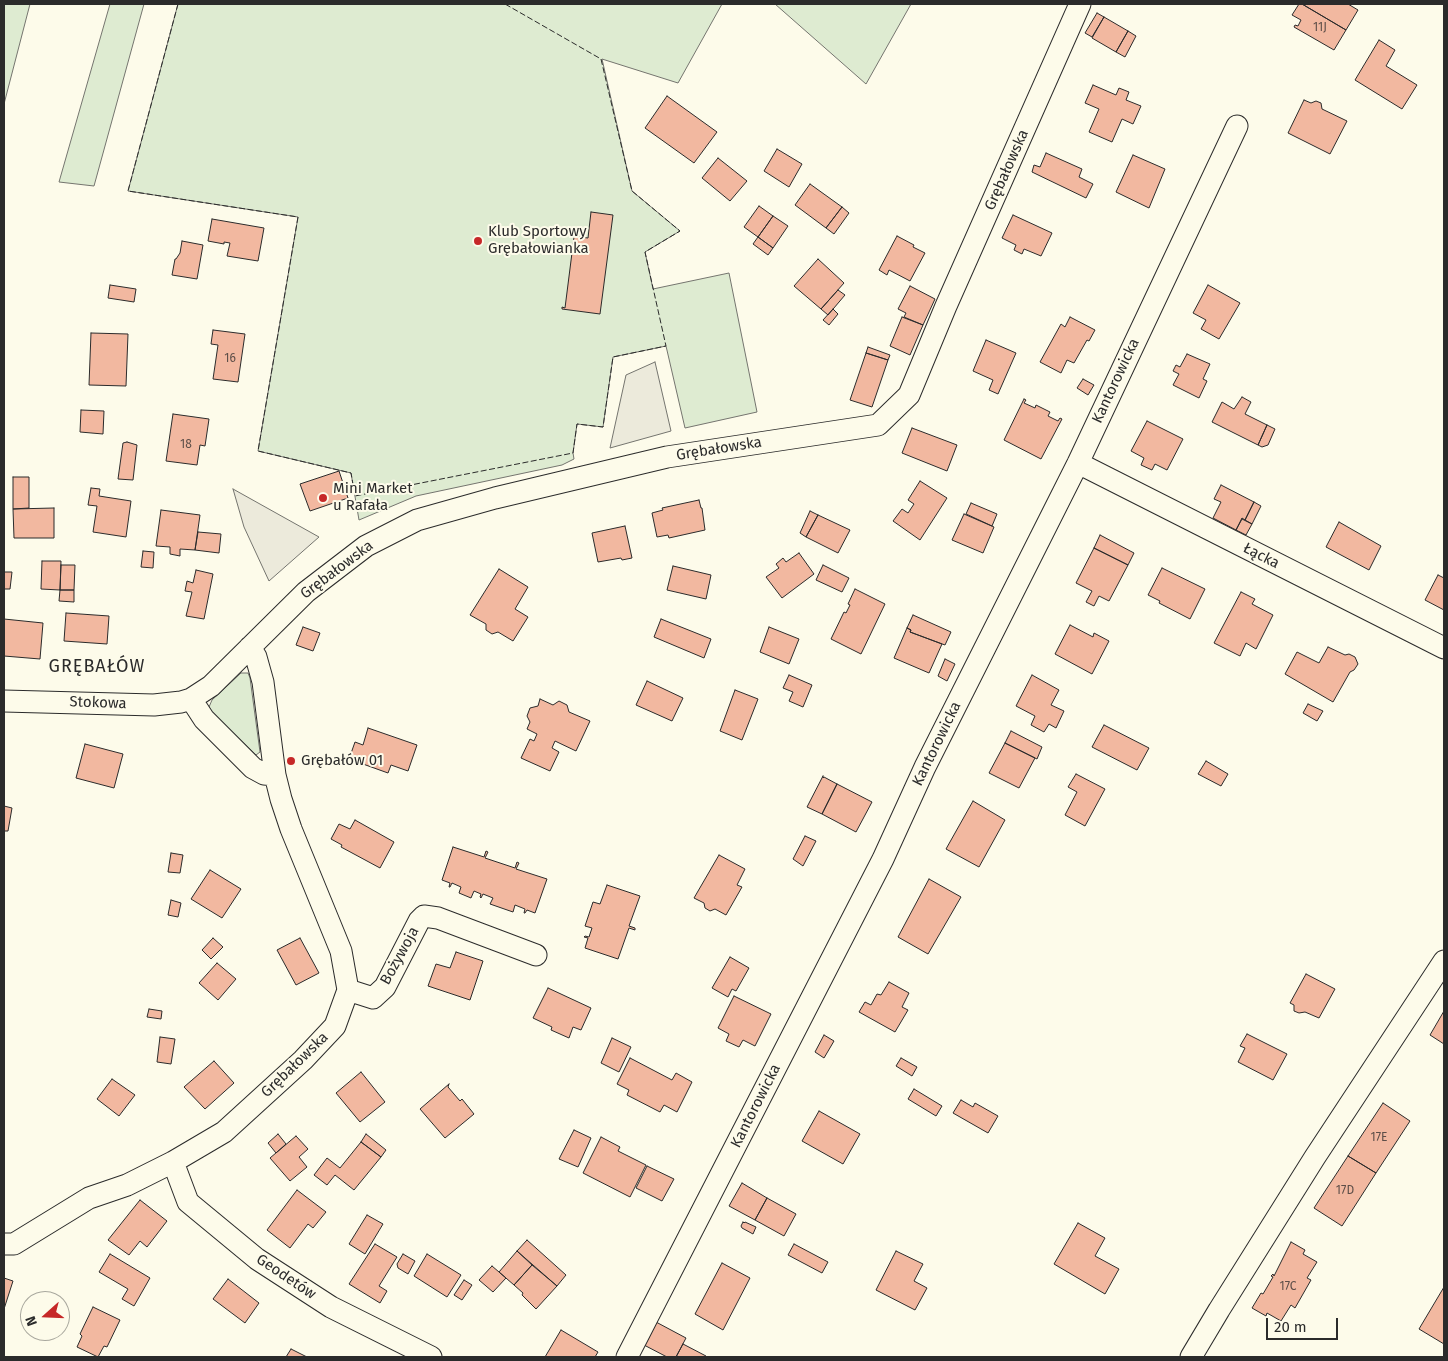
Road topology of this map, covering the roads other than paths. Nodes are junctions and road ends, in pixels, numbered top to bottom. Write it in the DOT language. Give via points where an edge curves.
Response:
graph roads {
  1 [pos="1080,4"];
  2 [pos="1236,126"];
  3 [pos="1078,464"];
  4 [pos="250,647"];
  5 [pos="1444,648"];
  6 [pos="190,699"];
  7 [pos="4,700"];
  8 [pos="275,775"];
  9 [pos="536,955"];
  10 [pos="1444,961"];
  11 [pos="348,990"];
  12 [pos="173,1162"];
  13 [pos="4,1244"];
  14 [pos="431,1357"];
  15 [pos="628,1357"];
  16 [pos="1192,1357"];
  1 -- 4 [label="street, Grębałowska" via="909,396 878,425 667,457 417,520 366,546 306,592"];
  2 -- 3 [label="street, Kantorowicka"];
  3 -- 5 [label="street, Łącka"];
  3 -- 15 [label="street, Kantorowicka" via="925,767 883,859"];
  4 -- 6 [label="street, Grębałowska" via="211,686"];
  4 -- 8 [label="street" via="263,682"];
  6 -- 7 [label="street, Stokowa" via="154,705"];
  6 -- 8 [label="street" via="204,719 254,768 264,774"];
  8 -- 11 [label="street" via="290,829 341,951"];
  9 -- 11 [label="street, Bożywoja" via="438,918 424,916 385,987 373,998"];
  10 -- 16 [label="street" via="1315,1157"];
  11 -- 12 [label="street, Grębałowska" via="335,1026 303,1060 224,1132"];
  12 -- 13 [label="street, Grębałowska" via="127,1185 89,1198 14,1244"];
  12 -- 14 [label="street, Geodetów" via="188,1202 257,1259 331,1307"];
}
